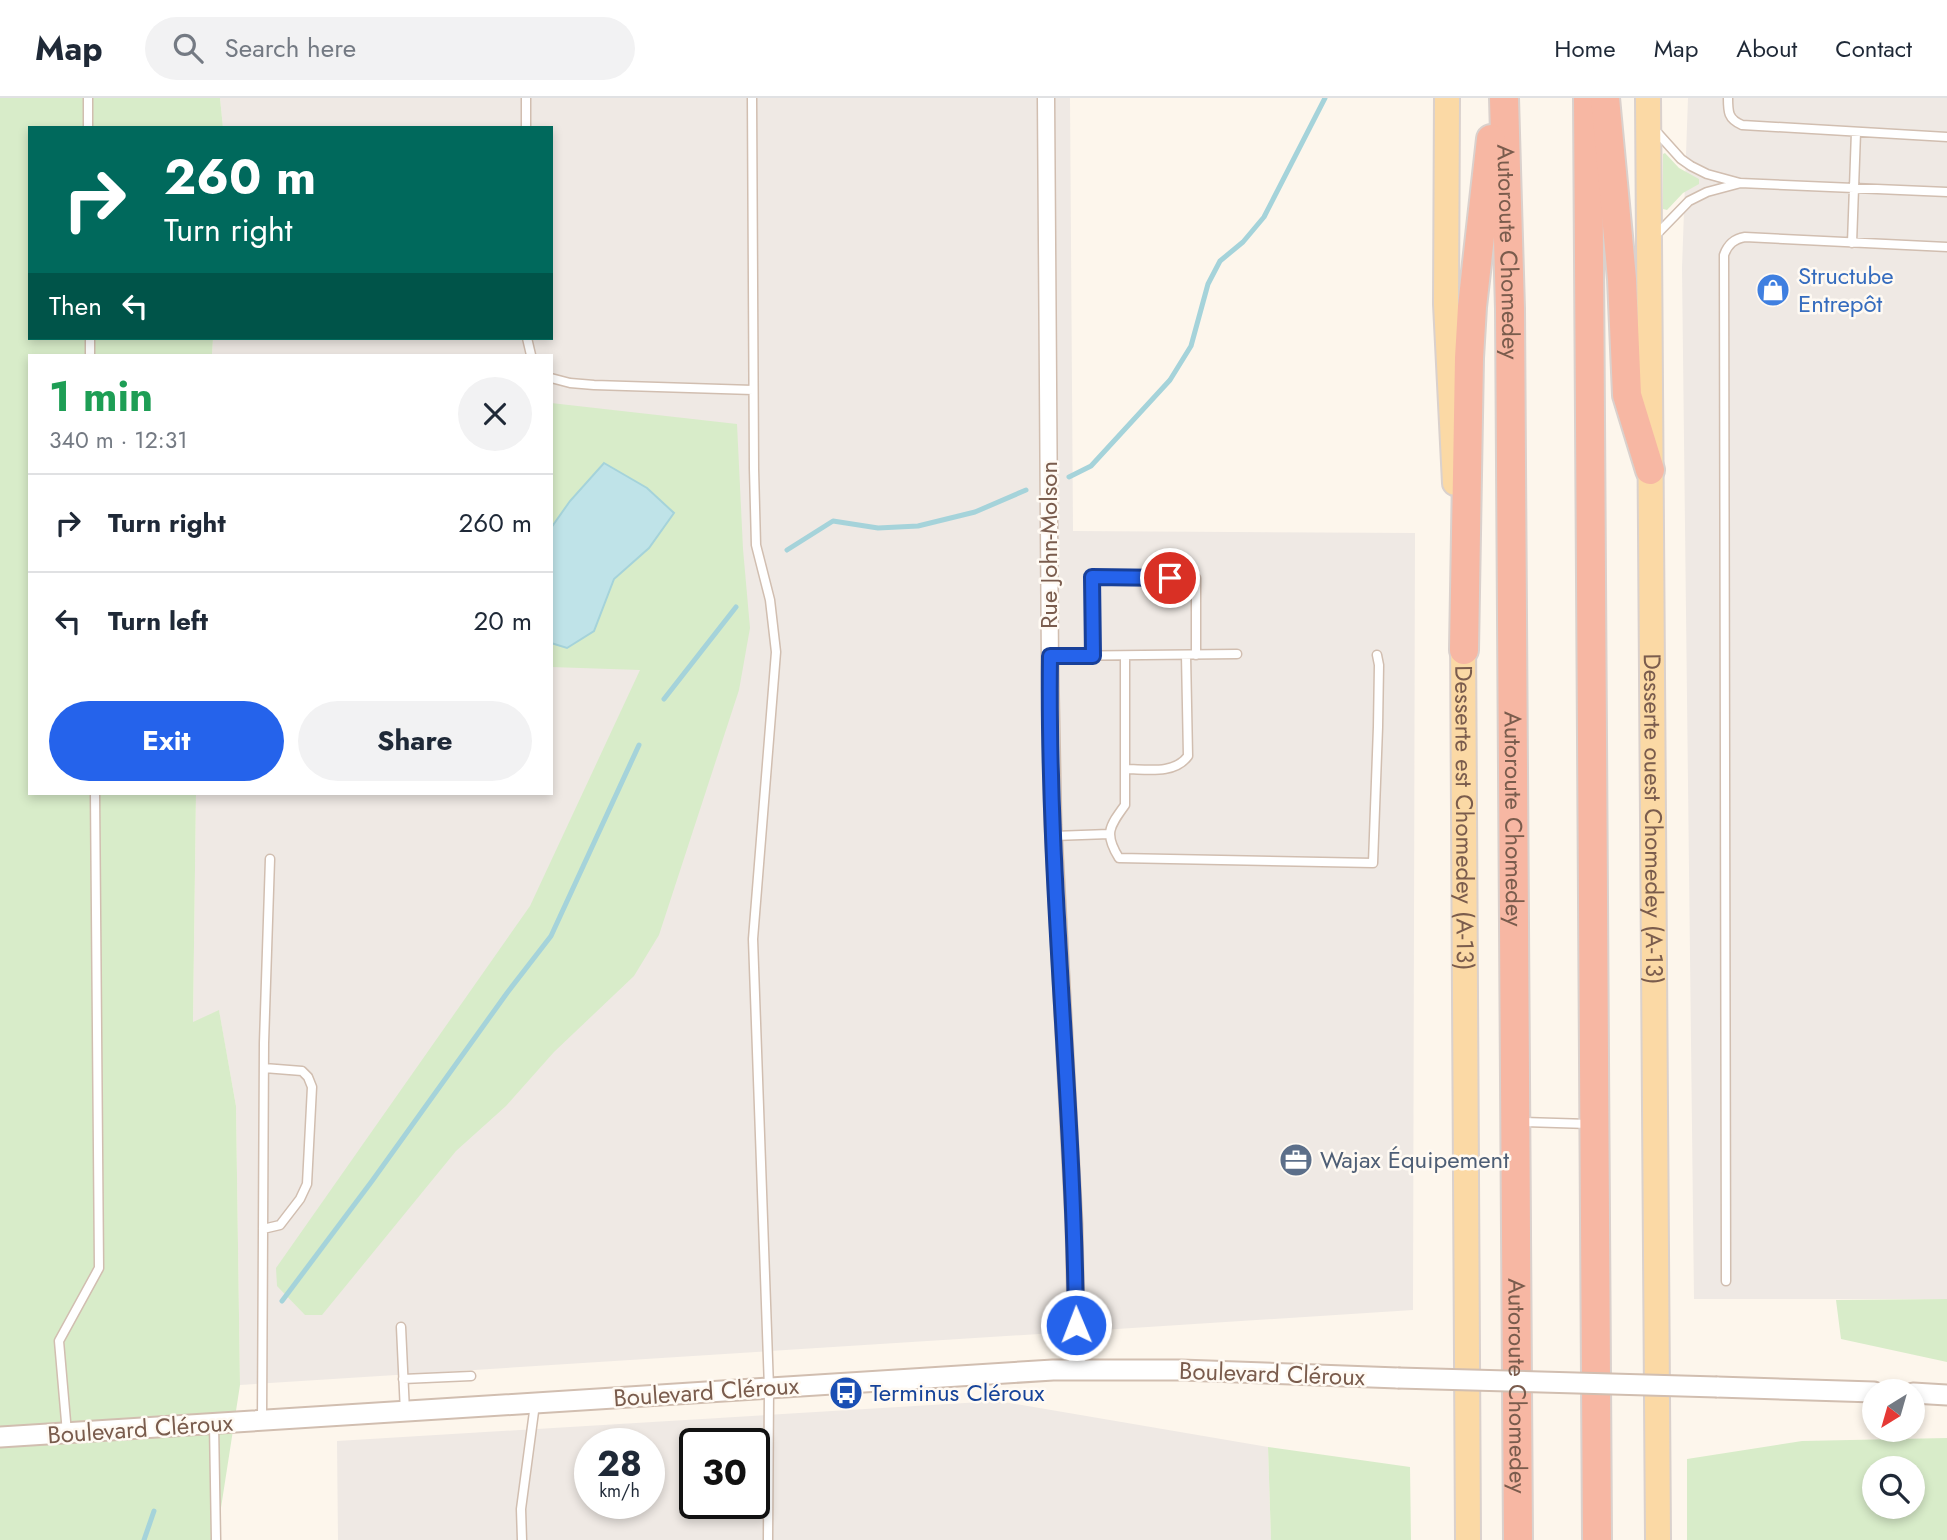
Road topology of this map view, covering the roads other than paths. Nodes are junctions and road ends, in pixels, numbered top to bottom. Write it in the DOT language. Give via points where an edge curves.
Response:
graph roads {
  1 [pos="88,98"];
  2 [pos="526,98"];
  3 [pos="752,98"];
  4 [pos="1046,98"];
  5 [pos="1447,98"];
  6 [pos="1496,98"];
  7 [pos="1504,98"];
  8 [pos="1588,98"];
  9 [pos="1605,98"];
  10 [pos="1728,98"];
  11 [pos="1648,110"];
  12 [pos="88,126"];
  13 [pos="526,126"];
  14 [pos="1856,132"];
  15 [pos="1947,137"];
  16 [pos="1740,183"];
  17 [pos="1854,188"];
  18 [pos="1947,192"];
  19 [pos="1650,242"];
  20 [pos="1852,243"];
  21 [pos="1947,247"];
  22 [pos="553,379"];
  23 [pos="753,390"];
  24 [pos="1650,470"];
  25 [pos="1464,650"];
  26 [pos="1237,654"];
  27 [pos="1186,655"];
  28 [pos="1196,655"];
  29 [pos="1377,655"];
  30 [pos="1050,656"];
  31 [pos="1093,656"];
  32 [pos="1125,656"];
  33 [pos="1125,769"];
  34 [pos="95,795"];
  35 [pos="1109,834"];
  36 [pos="1054,836"];
  37 [pos="270,859"];
  38 [pos="264,1068"];
  39 [pos="1515,1121"];
  40 [pos="1595,1124"];
  41 [pos="263,1229"];
  42 [pos="1726,1281"];
  43 [pos="401,1327"];
  44 [pos="1077,1369"];
  45 [pos="471,1376"];
  46 [pos="403,1380"];
  47 [pos="769,1388"];
  48 [pos="1862,1392"];
  49 [pos="1925,1394"];
  50 [pos="1947,1395"];
  51 [pos="535,1404"];
  52 [pos="405,1412"];
  53 [pos="261,1421"];
  54 [pos="214,1424"];
  55 [pos="67,1433"];
  56 [pos="0,1437"];
  57 [pos="216,1540"];
  58 [pos="522,1540"];
  59 [pos="768,1540"];
  60 [pos="1468,1540"];
  61 [pos="1518,1540"];
  62 [pos="1597,1540"];
  63 [pos="1658,1540"];
  1 -- 12 [label="lane"];
  2 -- 13 [label="lane"];
  3 -- 23 [label="lane"];
  4 -- 30 [label="street, Rue John-Molson"];
  5 -- 25 [label="main road, Desserte est Chomedey (A-13)" via="1446,304"];
  6 -- 25 [label="highway" via="1472,307"];
  7 -- 39 [label="highway, Autoroute Chomedey" via="1510,309"];
  8 -- 40 [label="highway"];
  9 -- 24 [label="highway" via="1622,279 1627,396"];
  10 -- 14 [label="lane" via="1730,117 1742,125"];
  11 -- 16 [label="lane" via="1681,159 1707,174"];
  11 -- 19 [label="main road, Desserte ouest Chomedey (A-13)"];
  14 -- 15 [label="lane"];
  14 -- 17 [label="lane"];
  16 -- 17 [label="lane"];
  16 -- 19 [label="lane" via="1689,201"];
  17 -- 18 [label="lane"];
  17 -- 20 [label="lane"];
  19 -- 24 [label="main road, Desserte ouest Chomedey (A-13)"];
  20 -- 21 [label="lane"];
  20 -- 42 [label="lane" via="1745,237 1731,242 1724,255"];
  22 -- 23 [label="lane" via="594,385"];
  23 -- 47 [label="lane" via="756,545 770,600 776,652 753,939"];
  24 -- 63 [label="main road, Desserte ouest Chomedey (A-13)"];
  25 -- 60 [label="main road, Desserte est Chomedey (A-13)"];
  26 -- 28 [label="lane"];
  27 -- 28 [label="lane"];
  27 -- 32 [label="lane"];
  27 -- 33 [label="lane" via="1188,756 1171,769"];
  28 -- 31 [label="lane" via="1196,578 1092,577"];
  29 -- 35 [label="lane" via="1373,863 1119,858"];
  30 -- 31 [label="lane"];
  30 -- 36 [label="street, Rue John-Molson"];
  31 -- 32 [label="lane"];
  32 -- 33 [label="lane"];
  33 -- 35 [label="lane" via="1125,805"];
  34 -- 55 [label="lane" via="99,1268 59,1340"];
  35 -- 36 [label="lane"];
  36 -- 44 [label="street, Rue John-Molson"];
  37 -- 38 [label="lane"];
  38 -- 41 [label="lane"];
  38 -- 41 [label="lane" via="302,1071 312,1087 307,1184 280,1225"];
  39 -- 40 [label="lane"];
  39 -- 61 [label="highway, Autoroute Chomedey"];
  40 -- 62 [label="highway"];
  41 -- 53 [label="lane"];
  43 -- 46 [label="lane"];
  44 -- 47 [label="street, Boulevard Cléroux"];
  44 -- 48 [label="street, Boulevard Cléroux, bridge"];
  45 -- 46 [label="lane"];
  46 -- 52 [label="lane"];
  47 -- 51 [label="street, Boulevard Cléroux"];
  47 -- 59 [label="lane"];
  49 -- 50 [label="street"];
  51 -- 52 [label="street, Boulevard Cléroux"];
  51 -- 58 [label="lane" via="521,1509"];
  52 -- 53 [label="street, Boulevard Cléroux"];
  53 -- 54 [label="street, Boulevard Cléroux"];
  54 -- 55 [label="street, Boulevard Cléroux"];
  54 -- 57 [label="lane"];
  55 -- 56 [label="street, Boulevard Cléroux"];
}
